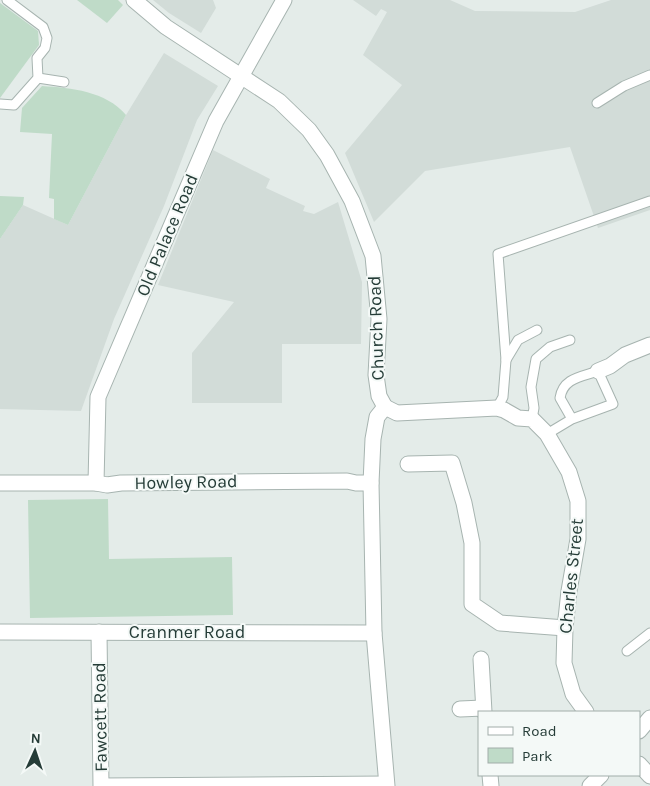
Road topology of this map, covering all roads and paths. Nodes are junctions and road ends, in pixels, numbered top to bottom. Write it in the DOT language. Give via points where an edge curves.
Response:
graph roads {
  1 [pos="7,0"];
  2 [pos="134,0"];
  3 [pos="284,0"];
  4 [pos="650,75"];
  5 [pos="241,77"];
  6 [pos="38,78"];
  7 [pos="64,82"];
  8 [pos="0,104"];
  9 [pos="597,104"];
  10 [pos="650,201"];
  11 [pos="537,330"];
  12 [pos="570,340"];
  13 [pos="650,345"];
  14 [pos="506,360"];
  15 [pos="598,371"];
  16 [pos="385,407"];
  17 [pos="497,408"];
  18 [pos="532,419"];
  19 [pos="572,419"];
  20 [pos="548,434"];
  21 [pos="408,464"];
  22 [pos="0,483"];
  23 [pos="371,483"];
  24 [pos="96,484"];
  25 [pos="565,628"];
  26 [pos="0,632"];
  27 [pos="99,632"];
  28 [pos="650,632"];
  29 [pos="374,633"];
  30 [pos="627,651"];
  31 [pos="481,659"];
  32 [pos="460,710"];
  33 [pos="484,710"];
  34 [pos="585,711"];
  35 [pos="650,718"];
  36 [pos="640,730"];
  37 [pos="640,765"];
  38 [pos="600,776"];
  39 [pos="650,776"];
  40 [pos="387,785"];
  41 [pos="590,786"];
  1 -- 6 [label="lane" via="44,27 47,38 45,48 37,58"];
  2 -- 5 [label="street, Church Road" via="166,27"];
  3 -- 5 [label="street, Old Palace Road"];
  4 -- 9 [label="lane" via="624,86"];
  5 -- 16 [label="street, Church Road" via="279,101 309,130 352,202 373,256 380,319 376,375 379,396"];
  5 -- 24 [label="street, Old Palace Road" via="216,121 98,396"];
  6 -- 7 [label="lane"];
  6 -- 8 [label="lane" via="14,105"];
  10 -- 14 [label="lane" via="498,254"];
  11 -- 14 [label="lane" via="518,340"];
  12 -- 18 [label="lane" via="550,347 536,359 530,387 534,408"];
  13 -- 15 [label="street"];
  14 -- 17 [label="lane" via="504,397"];
  15 -- 19 [label="lane" via="569,381 561,390 560,398"];
  15 -- 19 [label="lane" via="613,404"];
  16 -- 17 [label="street, Charles Street" via="397,413"];
  16 -- 23 [label="street" via="377,417"];
  17 -- 18 [label="street, Charles Street" via="518,418"];
  18 -- 20 [label="street, Charles Street"];
  19 -- 20 [label="lane"];
  20 -- 25 [label="street, Charles Street" via="569,472 578,502 578,539"];
  21 -- 25 [label="street" via="452,463 472,543 472,604 500,623"];
  22 -- 24 [label="street, Howley Road"];
  23 -- 24 [label="street, Howley Road"];
  23 -- 29 [label="street"];
  25 -- 34 [label="street, Charles Street" via="564,663 572,694"];
  26 -- 27 [label="street, Cranmer Road"];
  27 -- 29 [label="street, Cranmer Road"];
  27 -- 40 [label="street, Fawcett Road" via="100,786"];
  28 -- 30 [label="lane"];
  29 -- 40 [label="street"];
  31 -- 33 [label="street"];
  32 -- 33 [label="street"];
  35 -- 36 [label="street"];
  37 -- 39 [label="street"];
  38 -- 41 [label="street"];
}
